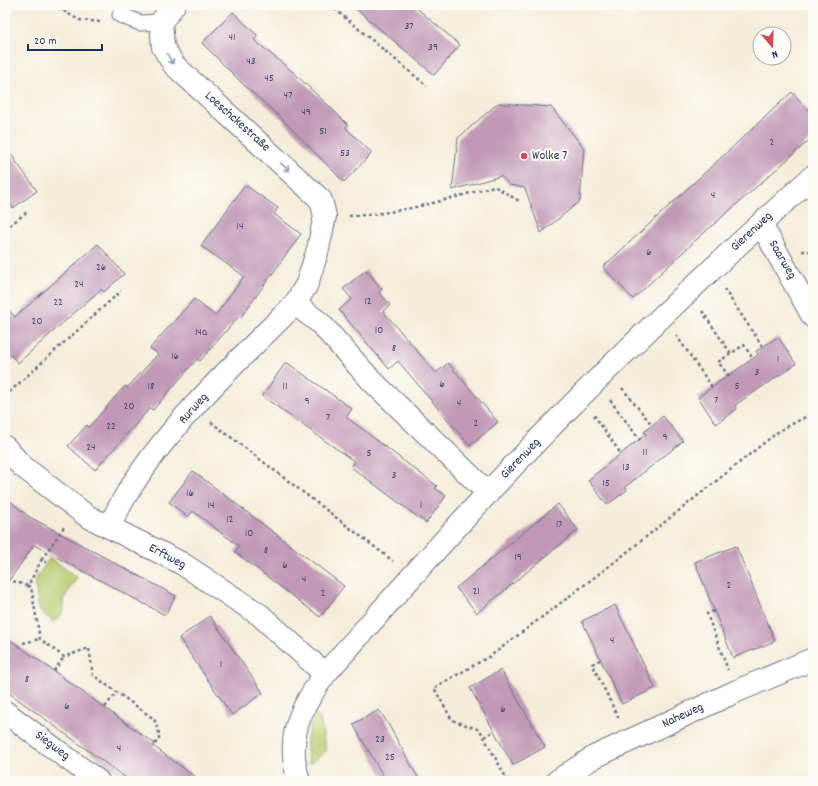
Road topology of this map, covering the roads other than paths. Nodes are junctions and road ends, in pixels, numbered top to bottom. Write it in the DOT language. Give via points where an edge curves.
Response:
graph roads {
  1 [pos="168,13"];
  2 [pos="120,15"];
  3 [pos="813,176"];
  4 [pos="325,216"];
  5 [pos="761,224"];
  6 [pos="295,304"];
  7 [pos="813,317"];
  8 [pos="5,447"];
  9 [pos="488,493"];
  10 [pos="109,527"];
  11 [pos="813,659"];
  12 [pos="325,674"];
  13 [pos="5,712"];
  14 [pos="98,781"];
  15 [pos="299,781"];
  16 [pos="557,781"];
  1 -- 2 [label="lane, Loeschckestraße" via="140,23"];
  1 -- 4 [label="street, Loeschckestraße, one-way" via="163,47 174,65 321,200"];
  3 -- 5 [label="street, Gierenweg"];
  4 -- 6 [label="street, Rurweg" via="314,266"];
  5 -- 7 [label="street, Saarweg"];
  5 -- 9 [label="street, Gierenweg" via="602,375"];
  6 -- 9 [label="street" via="320,323 371,380"];
  6 -- 10 [label="street, Rurweg" via="193,408 128,492"];
  8 -- 10 [label="street, Erftweg" via="22,466 87,516"];
  9 -- 12 [label="street, Gierenweg"];
  10 -- 12 [label="street, Erftweg" via="181,563 218,586 260,615"];
  11 -- 16 [label="street, Naheweg" via="594,757"];
  12 -- 15 [label="street, Gierenweg" via="300,715 293,739"];
  13 -- 14 [label="street, Siegweg"];
}
